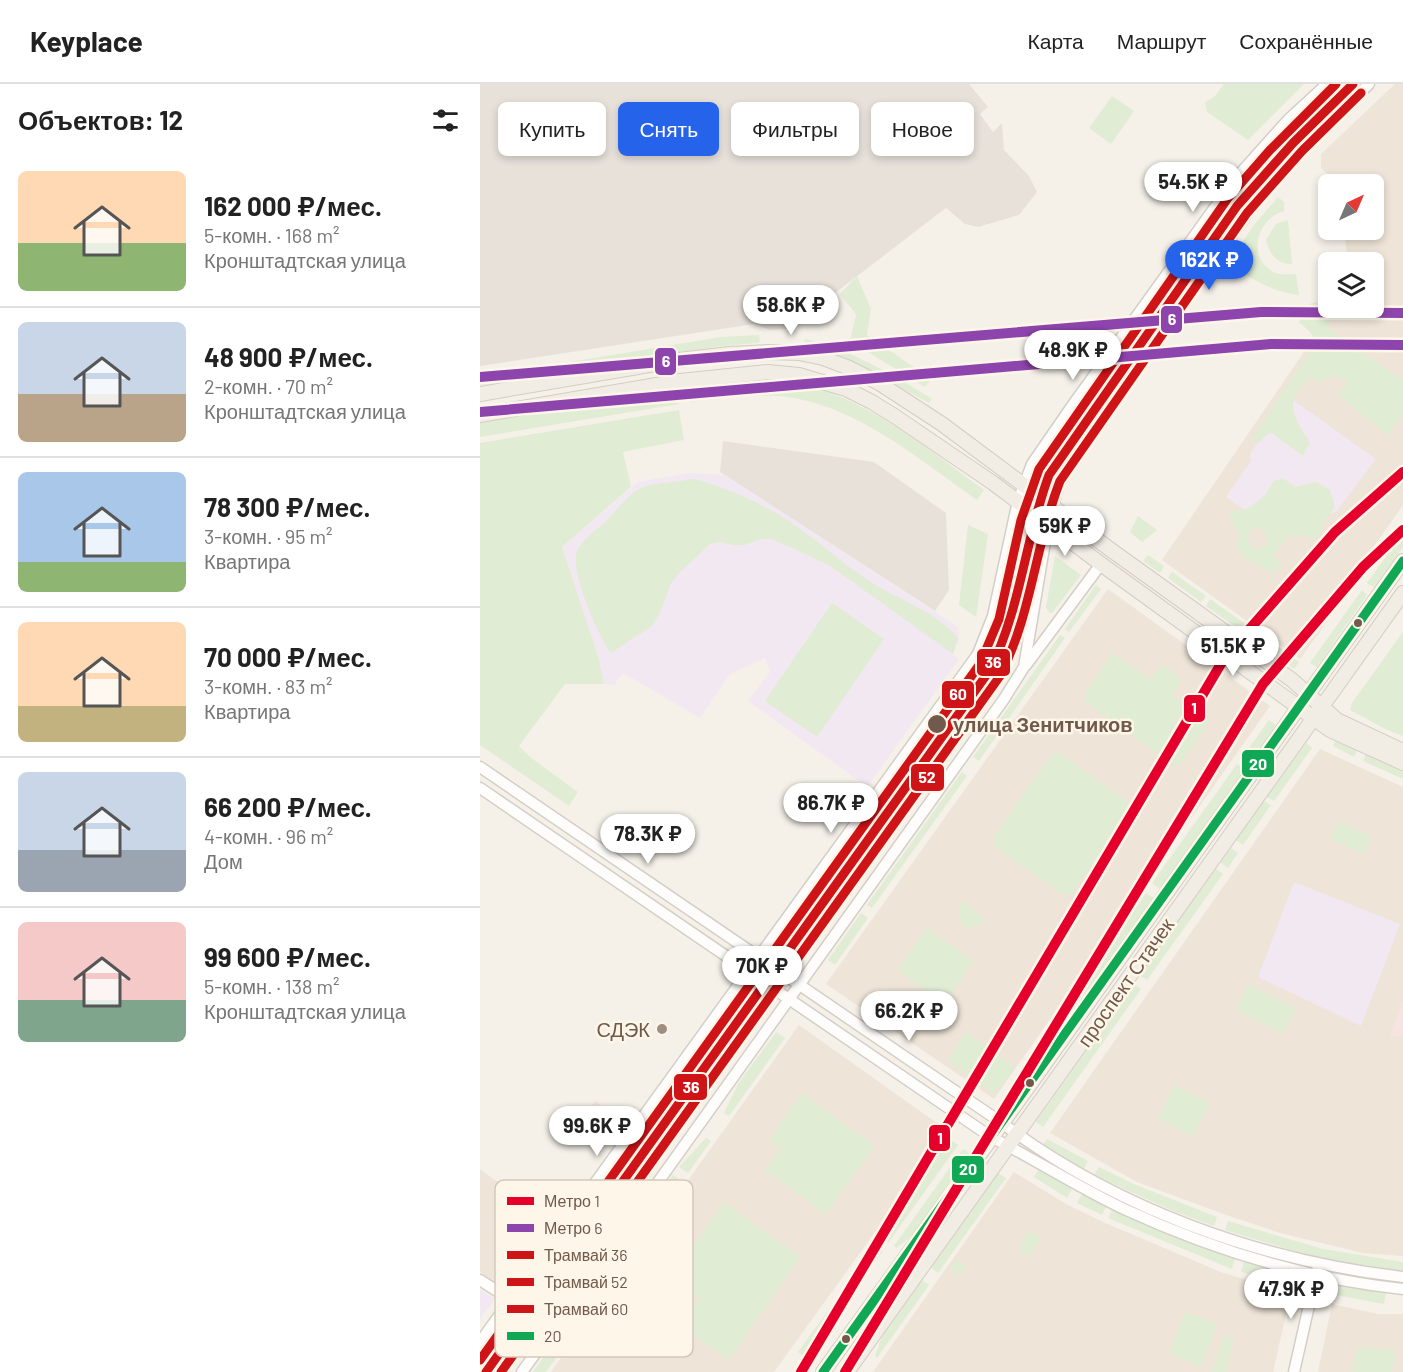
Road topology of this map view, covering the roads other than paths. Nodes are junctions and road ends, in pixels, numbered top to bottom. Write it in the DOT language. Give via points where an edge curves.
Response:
graph roads {
  1 [pos="1327,84"];
  2 [pos="1369,84"];
  3 [pos="480,394"];
  4 [pos="480,415"];
  5 [pos="1023,484"];
  6 [pos="1018,501"];
  7 [pos="1052,506"];
  8 [pos="1048,524"];
  9 [pos="1403,561"];
  10 [pos="1101,564"];
  11 [pos="1403,593"];
  12 [pos="1024,667"];
  13 [pos="1304,701"];
  14 [pos="1317,712"];
  15 [pos="1403,751"];
  16 [pos="1403,763"];
  17 [pos="480,767"];
  18 [pos="480,788"];
  19 [pos="759,957"];
  20 [pos="749,971"];
  21 [pos="801,986"];
  22 [pos="790,1000"];
  23 [pos="1002,1123"];
  24 [pos="1017,1134"];
  25 [pos="992,1137"];
  26 [pos="1008,1146"];
  27 [pos="598,1180"];
  28 [pos="660,1180"];
  29 [pos="1317,1269"];
  30 [pos="1403,1277"];
  31 [pos="480,1280"];
  32 [pos="1403,1289"];
  33 [pos="495,1290"];
  34 [pos="495,1322"];
  35 [pos="480,1342"];
  36 [pos="533,1357"];
  37 [pos="522,1372"];
  38 [pos="823,1372"];
  39 [pos="847,1372"];
  40 [pos="1294,1372"];
  1 -- 5 [label="street" via="1236,178 1072,406 1032,464"];
  2 -- 7 [label="street" via="1287,164 1243,218 1059,483"];
  3 -- 5 [label="main road" via="679,360 799,353 823,358 879,383"];
  4 -- 6 [label="main road" via="731,374 800,375 838,386 872,402"];
  5 -- 6 [label="street"];
  5 -- 7 [label="main road"];
  6 -- 8 [label="main road"];
  6 -- 19 [label="street" via="993,616 978,654"];
  7 -- 8 [label="street"];
  7 -- 13 [label="main road" via="1292,680"];
  8 -- 10 [label="main road"];
  8 -- 12 [label="street"];
  9 -- 13 [label="main road, проспект Стачек"];
  10 -- 12 [label="street"];
  10 -- 13 [label="main road"];
  11 -- 14 [label="main road, проспект Стачек"];
  12 -- 21 [label="street"];
  13 -- 14 [label="main road"];
  13 -- 23 [label="main road, проспект Стачек"];
  14 -- 15 [label="main road"];
  14 -- 16 [label="main road" via="1330,730"];
  14 -- 24 [label="main road, проспект Стачек"];
  17 -- 19 [label="street"];
  18 -- 20 [label="street"];
  19 -- 20 [label="street"];
  19 -- 21 [label="street"];
  20 -- 22 [label="street"];
  20 -- 27 [label="street"];
  21 -- 22 [label="street"];
  21 -- 23 [label="street"];
  22 -- 25 [label="street"];
  22 -- 28 [label="street"];
  23 -- 24 [label="street"];
  23 -- 25 [label="main road, проспект Стачек"];
  24 -- 26 [label="main road, проспект Стачек"];
  24 -- 29 [label="street" via="1129,1199"];
  25 -- 26 [label="street"];
  25 -- 38 [label="main road, проспект Стачек"];
  26 -- 29 [label="street" via="1124,1209 1165,1226 1241,1254"];
  26 -- 39 [label="main road, проспект Стачек"];
  29 -- 30 [label="street"];
  29 -- 32 [label="street"];
  29 -- 40 [label="street"];
  31 -- 33 [label="street"];
  34 -- 35 [label="street"];
  36 -- 37 [label="street"];
}
